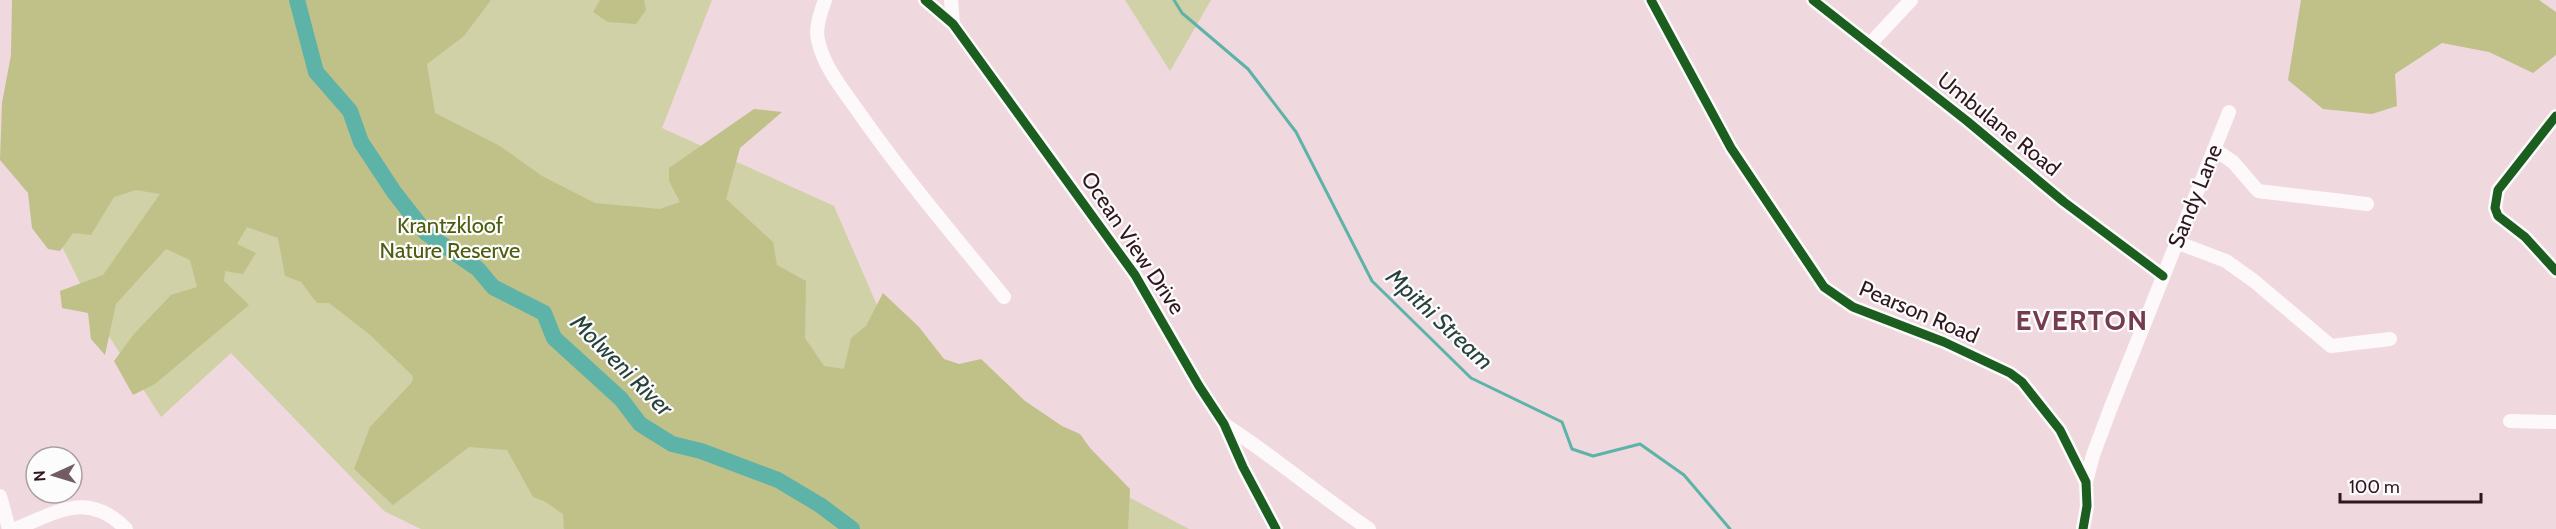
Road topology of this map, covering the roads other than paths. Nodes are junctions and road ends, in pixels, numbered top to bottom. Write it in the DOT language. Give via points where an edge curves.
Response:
graph roads {
  1 [pos="825,0"];
  2 [pos="925,0"];
  3 [pos="951,0"];
  4 [pos="1651,0"];
  5 [pos="1813,0"];
  6 [pos="1911,0"];
  7 [pos="953,24"];
  8 [pos="1869,45"];
  9 [pos="2229,112"];
  10 [pos="2556,116"];
  11 [pos="2214,149"];
  12 [pos="2367,204"];
  13 [pos="2176,242"];
  14 [pos="2556,271"];
  15 [pos="2163,276"];
  16 [pos="1004,297"];
  17 [pos="2390,339"];
  18 [pos="2510,421"];
  19 [pos="2556,422"];
  20 [pos="1224,424"];
  21 [pos="2086,482"];
  22 [pos="0,496"];
  23 [pos="9,529"];
  24 [pos="15,529"];
  25 [pos="126,529"];
  26 [pos="1276,529"];
  27 [pos="1369,529"];
  28 [pos="2083,529"];
  1 -- 16 [label="street" via="817,37 836,81 887,152"];
  2 -- 7 [label="street, Ocean View Drive"];
  3 -- 7 [label="street"];
  4 -- 21 [label="street, Pearson Road" via="1731,148 1824,287 1853,307 1944,342 2022,382 2060,430"];
  5 -- 8 [label="street, Umbulane Road"];
  6 -- 8 [label="street"];
  7 -- 20 [label="street, Ocean View Drive" via="1135,275"];
  8 -- 15 [label="street, Umbulane Road"];
  9 -- 11 [label="street, Sandy Lane"];
  10 -- 14 [label="street" via="2498,190 2495,208 2498,216 2525,237"];
  11 -- 12 [label="street" via="2233,162 2258,191"];
  11 -- 13 [label="street, Sandy Lane"];
  13 -- 15 [label="street, Sandy Lane"];
  13 -- 17 [label="street" via="2226,261 2331,346"];
  15 -- 21 [label="street, Sandy Lane"];
  18 -- 19 [label="street"];
  20 -- 26 [label="street, Ocean View Drive"];
  20 -- 27 [label="street"];
  21 -- 28 [label="street, Pearson Road"];
  22 -- 23 [label="street"];
  24 -- 25 [label="street" via="86,506 108,513"];
}
